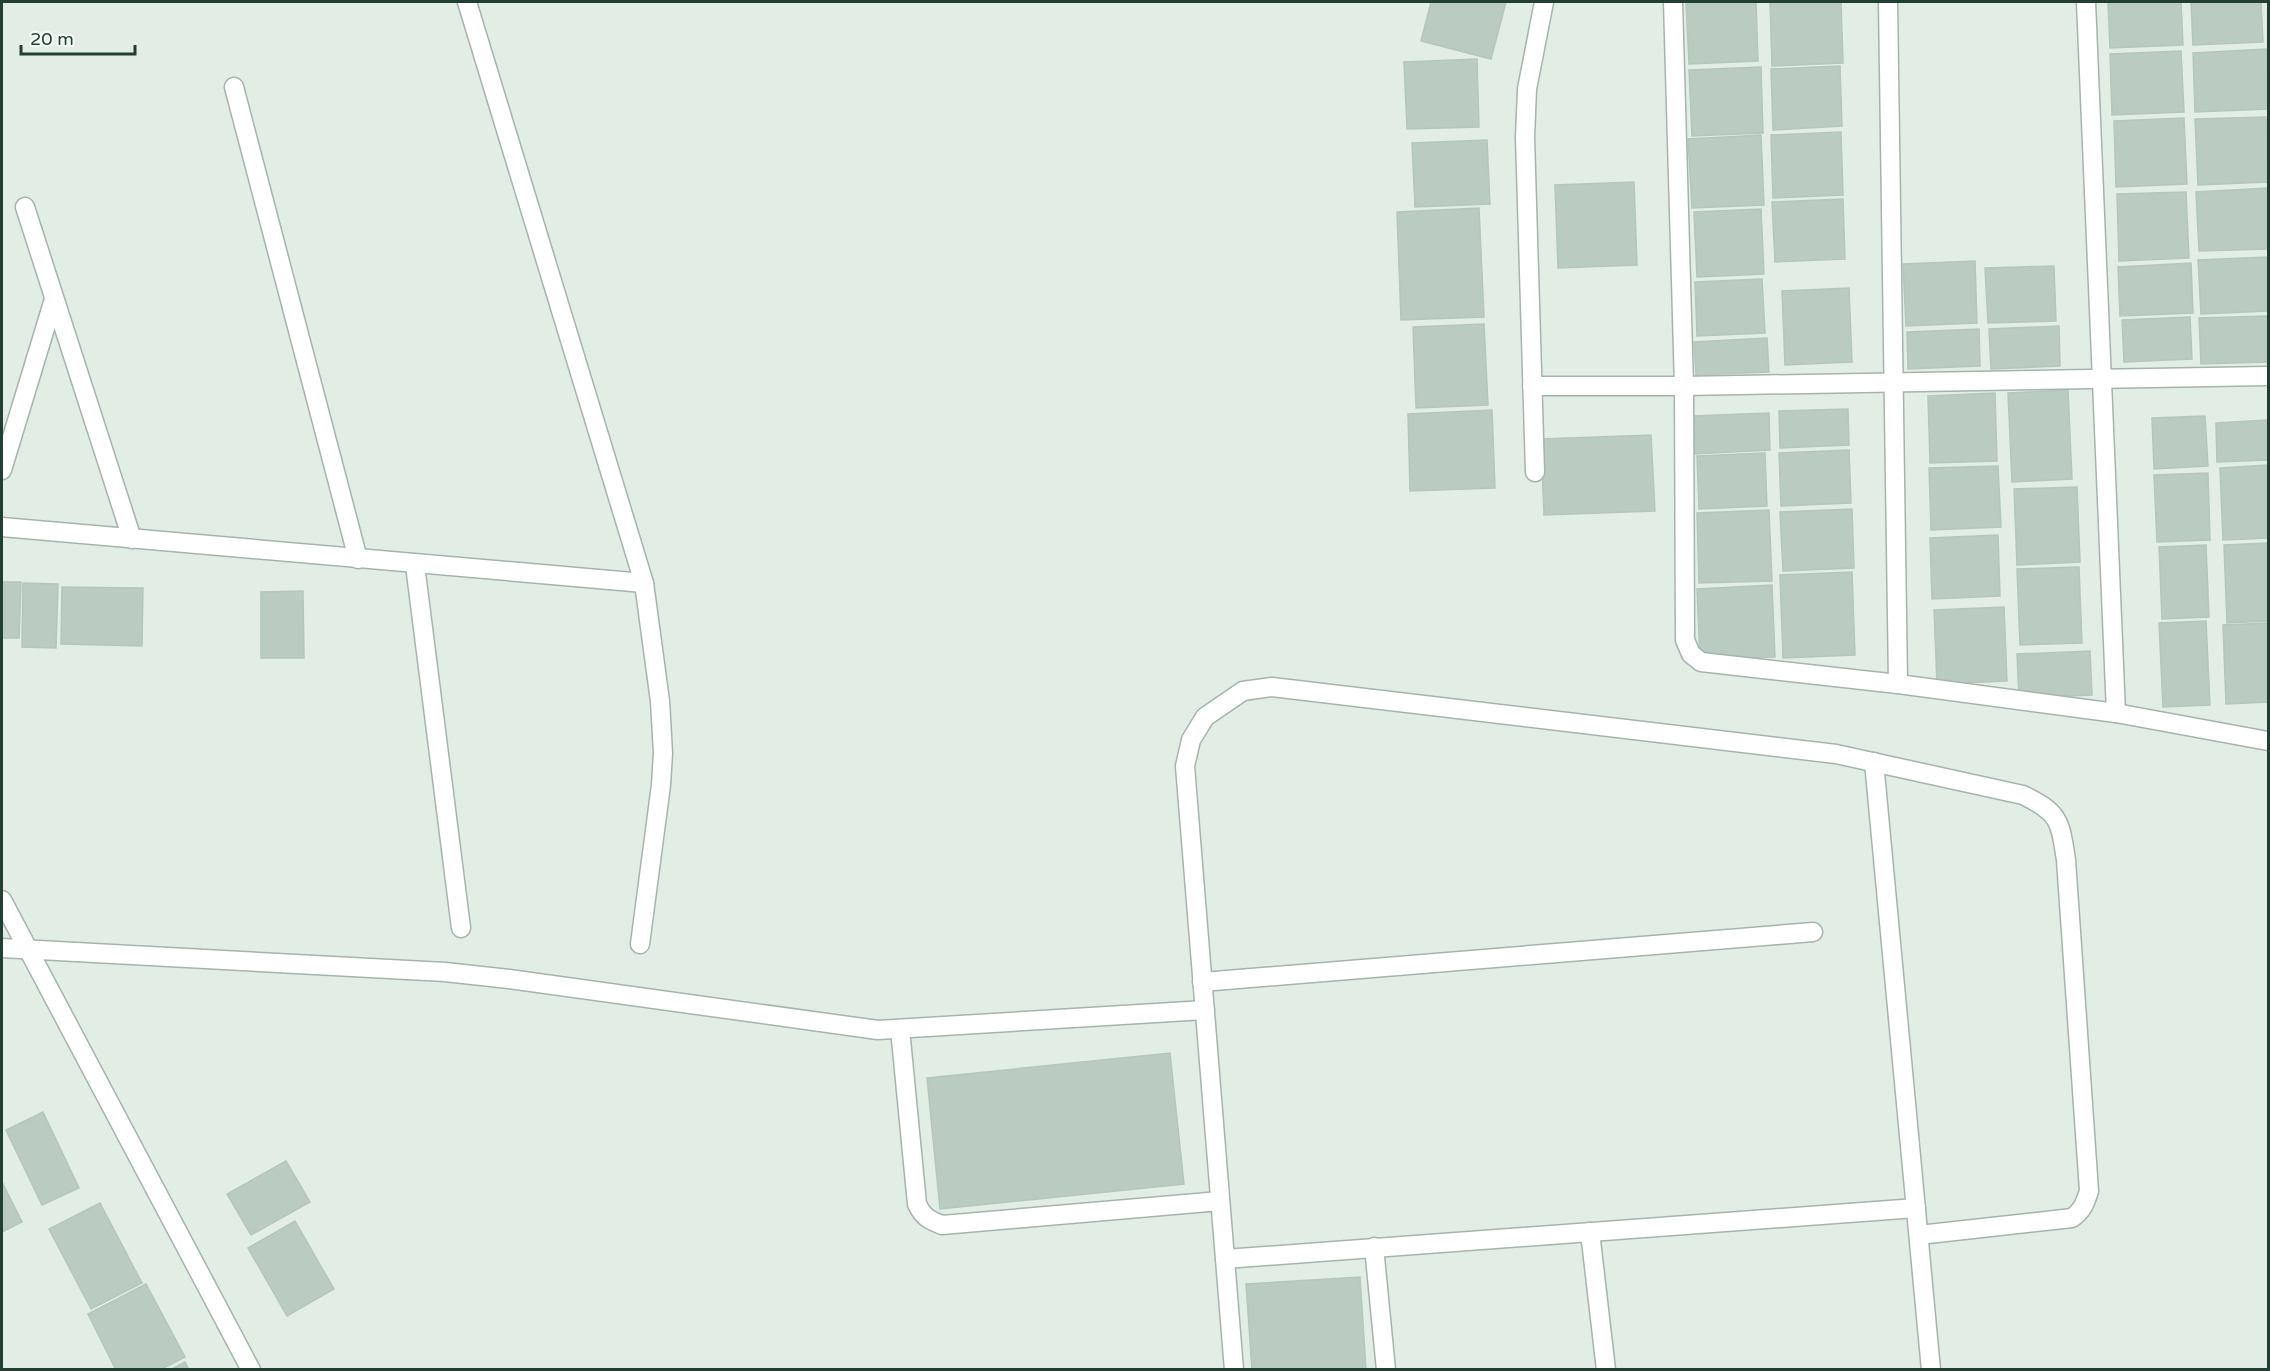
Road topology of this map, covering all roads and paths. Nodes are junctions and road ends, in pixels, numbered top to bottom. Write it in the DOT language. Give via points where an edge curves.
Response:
graph roads {
  1 [pos="467,2"];
  2 [pos="1544,2"];
  3 [pos="1673,2"];
  4 [pos="1888,2"];
  5 [pos="2086,2"];
  6 [pos="234,87"];
  7 [pos="25,207"];
  8 [pos="54,299"];
  9 [pos="2268,376"];
  10 [pos="2102,378"];
  11 [pos="1893,382"];
  12 [pos="1532,386"];
  13 [pos="1684,386"];
  14 [pos="2,470"];
  15 [pos="1534,472"];
  16 [pos="2,527"];
  17 [pos="132,539"];
  18 [pos="358,559"];
  19 [pos="415,565"];
  20 [pos="644,583"];
  21 [pos="1898,684"];
  22 [pos="2116,713"];
  23 [pos="2268,741"];
  24 [pos="1874,762"];
  25 [pos="2,900"];
  26 [pos="460,928"];
  27 [pos="1814,932"];
  28 [pos="640,944"];
  29 [pos="2,948"];
  30 [pos="28,950"];
  31 [pos="1202,982"];
  32 [pos="1205,1010"];
  33 [pos="900,1029"];
  34 [pos="1220,1201"];
  35 [pos="1916,1208"];
  36 [pos="1590,1232"];
  37 [pos="1919,1235"];
  38 [pos="1374,1248"];
  39 [pos="1225,1259"];
  40 [pos="251,1370"];
  41 [pos="1234,1370"];
  42 [pos="1386,1370"];
  43 [pos="1606,1370"];
  44 [pos="1931,1370"];
  1 -- 20 [label="street"];
  2 -- 12 [label="street" via="1527,90 1525,137"];
  3 -- 13 [label="street"];
  4 -- 11 [label="street"];
  5 -- 10 [label="street"];
  6 -- 18 [label="street"];
  7 -- 8 [label="street"];
  8 -- 14 [label="street"];
  8 -- 17 [label="street"];
  9 -- 10 [label="street"];
  10 -- 11 [label="street"];
  10 -- 22 [label="street"];
  11 -- 13 [label="street"];
  11 -- 21 [label="street"];
  12 -- 13 [label="street"];
  12 -- 15 [label="street"];
  13 -- 21 [label="street" via="1685,640 1691,654 1701,662"];
  16 -- 17 [label="street"];
  17 -- 18 [label="street"];
  18 -- 19 [label="street"];
  19 -- 20 [label="street"];
  19 -- 26 [label="street"];
  20 -- 28 [label="street" via="663,753"];
  21 -- 22 [label="street"];
  22 -- 23 [label="street"];
  24 -- 31 [label="street" via="1836,754 1272,687 1243,691 1205,717 1191,740 1185,766"];
  24 -- 35 [label="street"];
  24 -- 37 [label="street" via="2023,795 2045,806 2057,820 2066,860 2089,1191 2085,1204 2072,1218"];
  25 -- 30 [label="street"];
  27 -- 31 [label="street"];
  29 -- 30 [label="street"];
  30 -- 33 [label="street" via="445,972 878,1030"];
  30 -- 40 [label="street"];
  31 -- 32 [label="street"];
  32 -- 33 [label="street"];
  32 -- 34 [label="street"];
  33 -- 34 [label="street" via="917,1204 922,1215 931,1221 942,1225"];
  34 -- 39 [label="street"];
  35 -- 36 [label="street"];
  35 -- 37 [label="street"];
  36 -- 38 [label="street"];
  36 -- 43 [label="street"];
  37 -- 44 [label="street"];
  38 -- 39 [label="street"];
  38 -- 42 [label="street"];
  39 -- 41 [label="street"];
}
